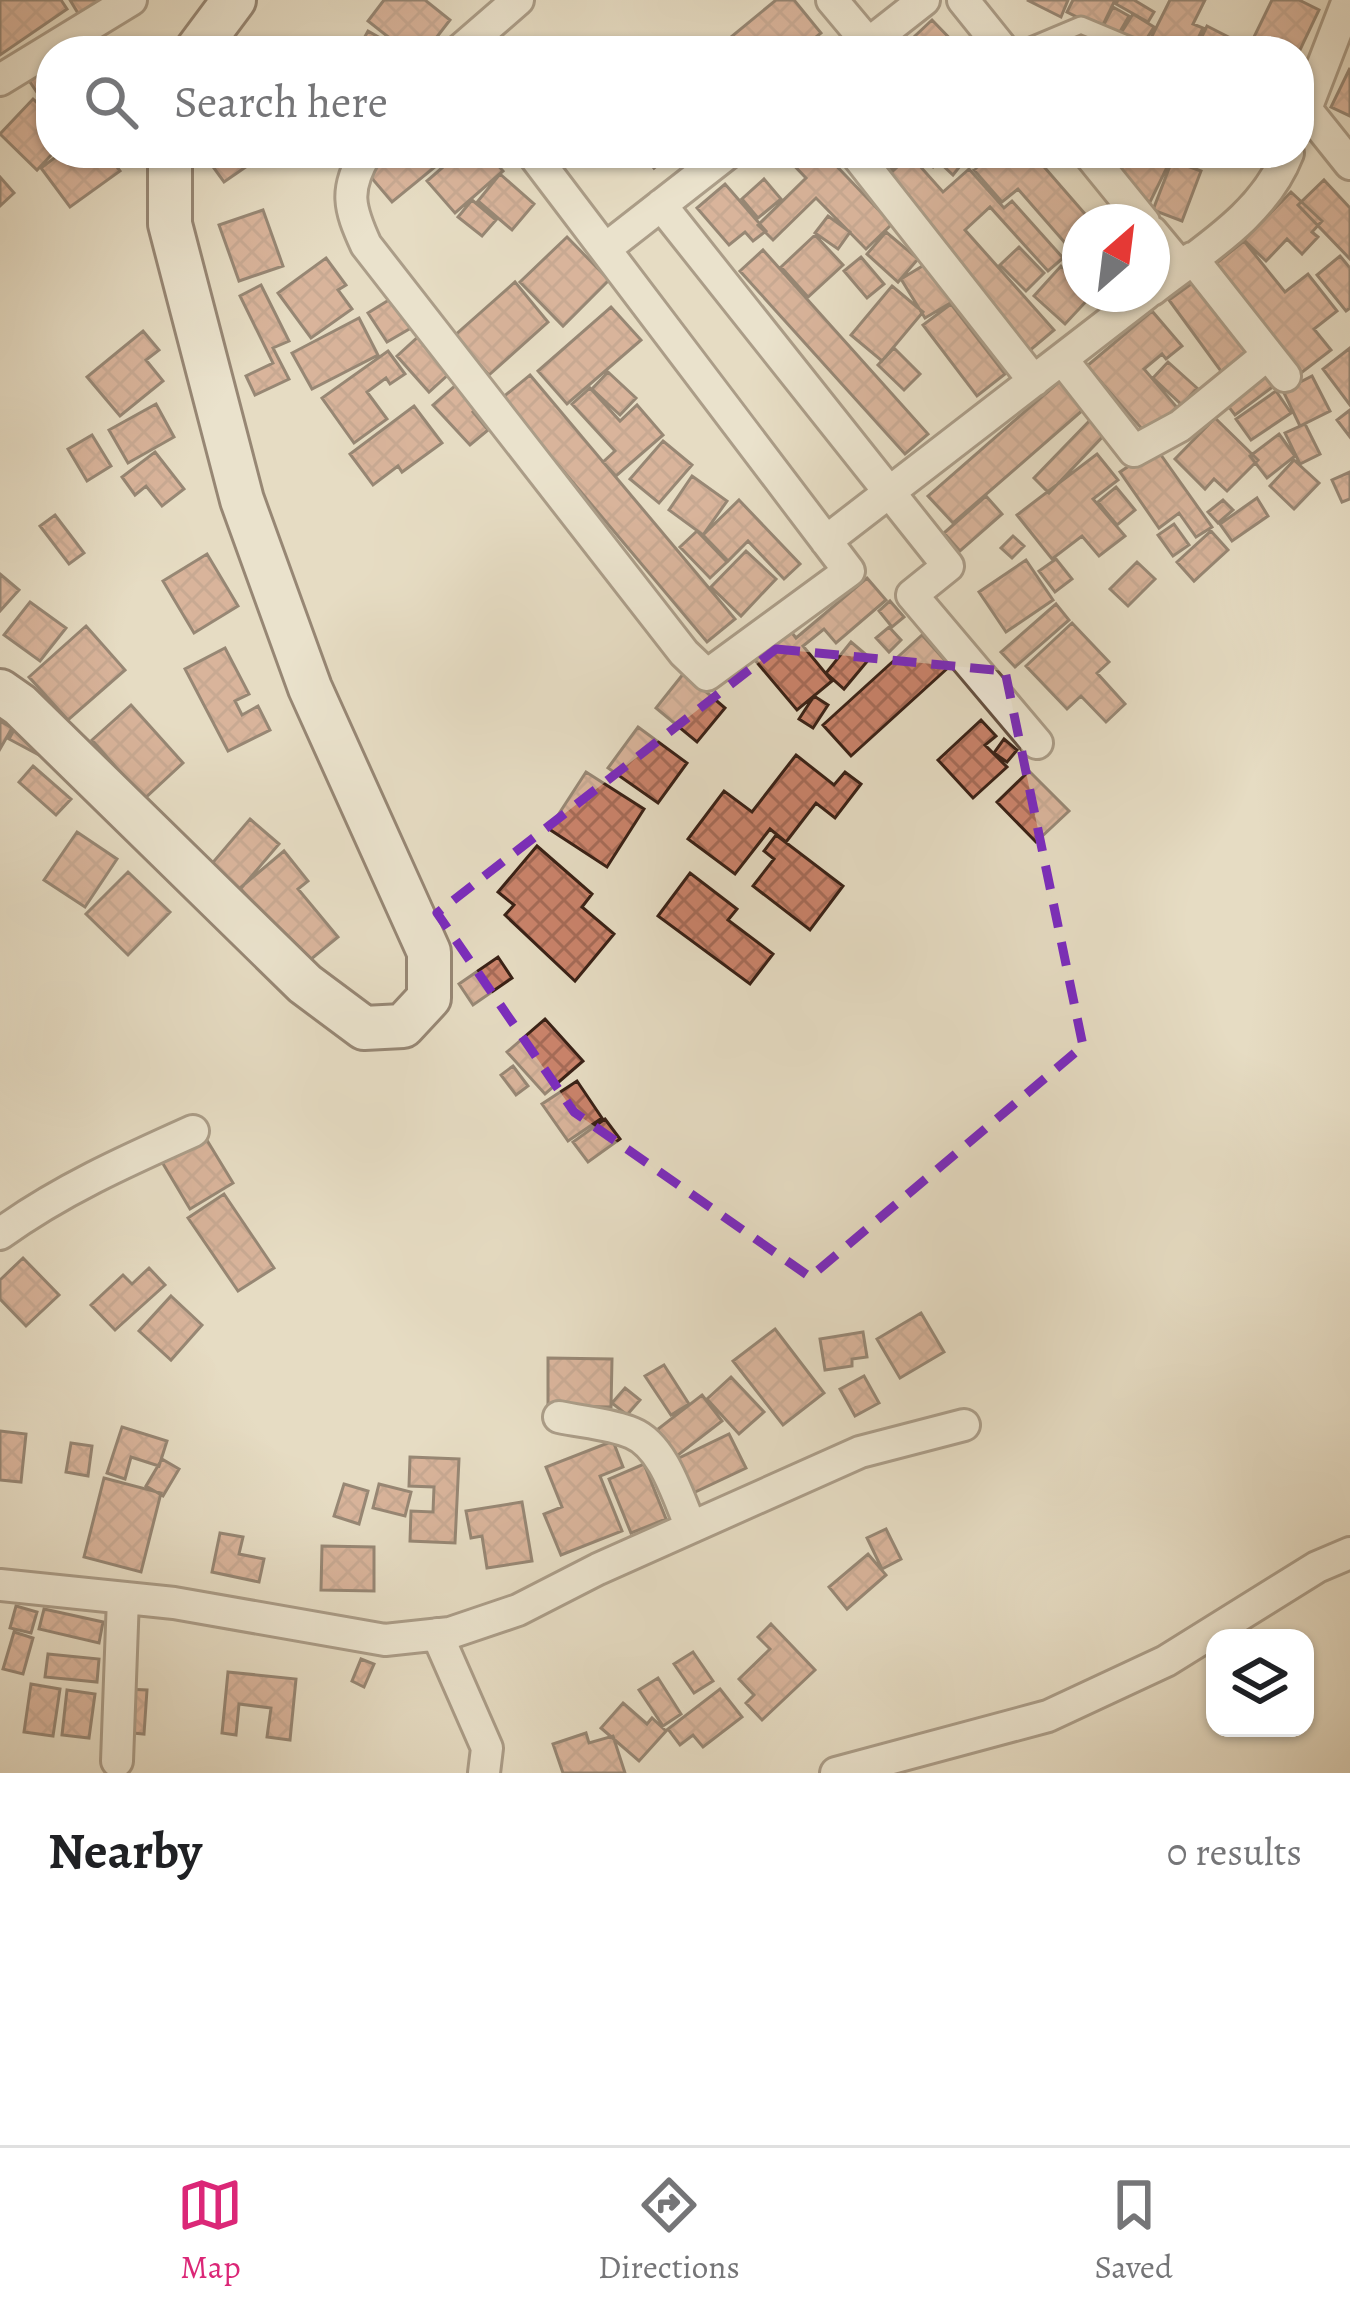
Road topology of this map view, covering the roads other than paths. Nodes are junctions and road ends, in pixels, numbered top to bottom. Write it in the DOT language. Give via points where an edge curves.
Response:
graph roads {
  1 [pos="131,0"];
  2 [pos="518,0"];
  3 [pos="832,0"];
  4 [pos="924,0"];
  5 [pos="963,0"];
  6 [pos="1348,0"];
  7 [pos="72,36"];
  8 [pos="476,36"];
  9 [pos="857,36"];
  10 [pos="878,36"];
  11 [pos="992,36"];
  12 [pos="1054,36"];
  13 [pos="1107,36"];
  14 [pos="36,58"];
  15 [pos="0,80"];
  16 [pos="1314,86"];
  17 [pos="1314,129"];
  18 [pos="1350,164"];
  19 [pos="170,168"];
  20 [pos="357,168"];
  21 [pos="543,168"];
  22 [pos="709,168"];
  23 [pos="867,168"];
  24 [pos="1100,168"];
  25 [pos="1282,168"];
  26 [pos="1129,204"];
  27 [pos="661,205"];
  28 [pos="1170,248"];
  29 [pos="605,249"];
  30 [pos="1186,263"];
  31 [pos="1170,276"];
  32 [pos="1123,312"];
  33 [pos="1062,359"];
  34 [pos="1034,381"];
  35 [pos="887,494"];
  36 [pos="826,541"];
  37 [pos="0,691"];
  38 [pos="1037,743"];
  39 [pos="193,1131"];
  40 [pos="0,1234"];
  41 [pos="559,1417"];
  42 [pos="964,1425"];
  43 [pos="691,1527"];
  44 [pos="1350,1553"];
  45 [pos="0,1585"];
  46 [pos="123,1598"];
  47 [pos="437,1634"];
  48 [pos="117,1761"];
  49 [pos="484,1773"];
  50 [pos="836,1773"];
  1 -- 7 [label="street"];
  2 -- 8 [label="street"];
  3 -- 9 [label="street"];
  4 -- 10 [label="street"];
  5 -- 11 [label="street"];
  6 -- 16 [label="street"];
  12 -- 13 [label="lane" via="1081,25"];
  14 -- 15 [label="street"];
  17 -- 18 [label="street"];
  19 -- 37 [label="main road" via="170,224 242,500 310,688 429,952 428,998 403,1026 364,1028 305,984"];
  20 -- 36 [label="street" via="350,209 366,245 707,675 849,571"];
  21 -- 29 [label="street"];
  22 -- 27 [label="street"];
  23 -- 34 [label="street"];
  24 -- 26 [label="street"];
  25 -- 30 [label="street" via="1244,218"];
  27 -- 29 [label="street"];
  27 -- 35 [label="street"];
  28 -- 30 [label="street"];
  29 -- 36 [label="street"];
  30 -- 31 [label="street"];
  30 -- 33 [label="street" via="1276,365 1134,451"];
  32 -- 33 [label="street"];
  33 -- 34 [label="street"];
  34 -- 35 [label="street"];
  35 -- 36 [label="street"];
  35 -- 38 [label="street" via="948,566 912,595"];
  39 -- 40 [label="street" via="122,1162"];
  41 -- 43 [label="street" via="645,1441"];
  42 -- 43 [label="street" via="860,1452"];
  43 -- 47 [label="street" via="518,1610"];
  44 -- 50 [label="street" via="1166,1660 1048,1716"];
  45 -- 46 [label="street"];
  46 -- 47 [label="street" via="386,1640"];
  46 -- 48 [label="street"];
  47 -- 49 [label="street" via="487,1748"];
}
